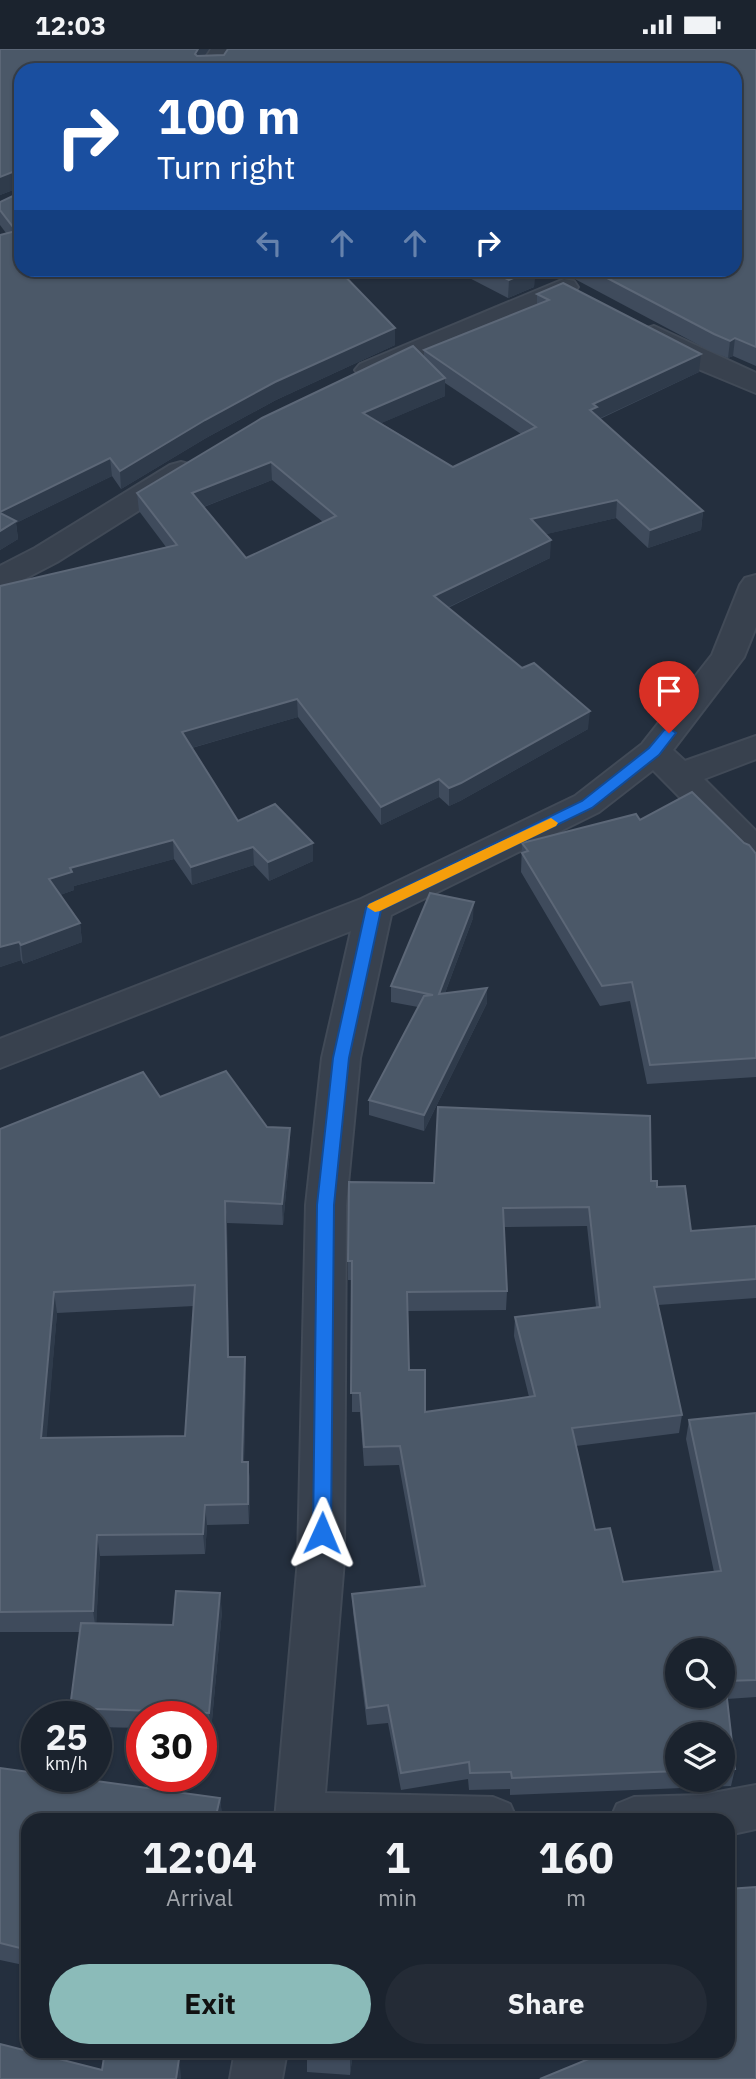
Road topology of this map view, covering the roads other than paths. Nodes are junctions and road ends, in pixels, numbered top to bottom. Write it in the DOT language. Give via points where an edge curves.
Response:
graph roads {
  1 [pos="228,49"];
  2 [pos="214,63"];
  3 [pos="542,277"];
  4 [pos="632,324"];
  5 [pos="345,383"];
  6 [pos="756,384"];
  7 [pos="204,457"];
  8 [pos="0,579"];
  9 [pos="756,585"];
  10 [pos="742,661"];
  11 [pos="756,747"];
  12 [pos="667,763"];
  13 [pos="756,852"];
  14 [pos="374,908"];
  15 [pos="0,1054"];
  16 [pos="756,1807"];
  17 [pos="299,1813"];
  18 [pos="727,1813"];
  19 [pos="260,2058"];
  20 [pos="256,2079"];
  1 -- 2 [label="street"];
  3 -- 5 [label="street" via="575,294"];
  4 -- 6 [label="street"];
  7 -- 8 [label="street"];
  9 -- 10 [label="street"];
  10 -- 12 [label="street"];
  11 -- 12 [label="street"];
  12 -- 13 [label="street"];
  12 -- 14 [label="street"];
  14 -- 15 [label="street"];
  14 -- 17 [label="street" via="341,1058 326,1205 321,1560"];
  16 -- 18 [label="street"];
  19 -- 20 [label="street"];
}
